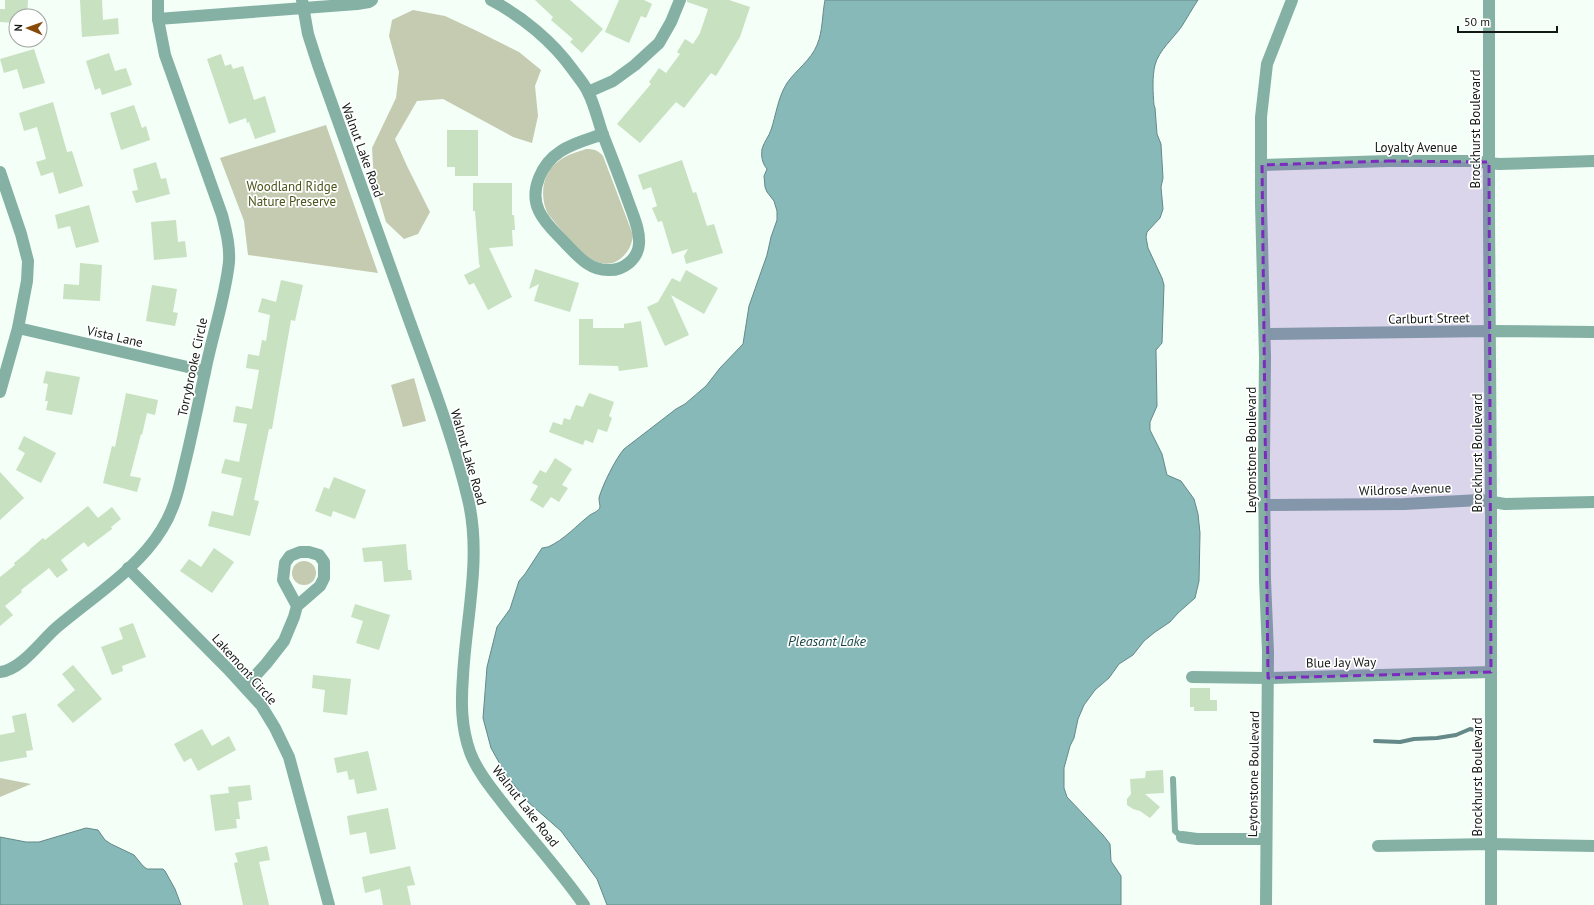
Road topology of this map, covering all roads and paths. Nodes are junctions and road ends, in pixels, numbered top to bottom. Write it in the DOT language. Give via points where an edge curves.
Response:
graph roads {
  1 [pos="158,0"];
  2 [pos="372,0"];
  3 [pos="491,0"];
  4 [pos="680,0"];
  5 [pos="1292,0"];
  6 [pos="1489,0"];
  7 [pos="303,4"];
  8 [pos="158,19"];
  9 [pos="588,92"];
  10 [pos="603,134"];
  11 [pos="1594,161"];
  12 [pos="1489,162"];
  13 [pos="1262,165"];
  14 [pos="0,172"];
  15 [pos="18,328"];
  16 [pos="1490,331"];
  17 [pos="1594,332"];
  18 [pos="1265,334"];
  19 [pos="205,371"];
  20 [pos="0,392"];
  21 [pos="1491,502"];
  22 [pos="1594,502"];
  23 [pos="1264,506"];
  24 [pos="128,568"];
  25 [pos="297,606"];
  26 [pos="0,672"];
  27 [pos="1490,672"];
  28 [pos="1192,677"];
  29 [pos="1268,678"];
  30 [pos="245,687"];
  31 [pos="1172,779"];
  32 [pos="1182,837"];
  33 [pos="1266,839"];
  34 [pos="1491,844"];
  35 [pos="1378,846"];
  36 [pos="1594,846"];
  37 [pos="329,905"];
  38 [pos="584,905"];
  39 [pos="1266,905"];
  40 [pos="1491,905"];
  1 -- 8 [label="street, Torrybrooke Circle"];
  2 -- 7 [label="street" via="357,4"];
  3 -- 9 [label="street" via="550,43 572,68"];
  4 -- 9 [label="street" via="671,22 658,43 613,81"];
  5 -- 13 [label="street, Leytonstone Boulevard" via="1267,64 1261,117"];
  6 -- 12 [label="street, Brockhurst Boulevard"];
  7 -- 8 [label="street"];
  7 -- 38 [label="street, Walnut Lake Road" via="308,34 318,65 443,416 469,501 475,538 464,645 462,722 470,754 489,785 557,867"];
  8 -- 19 [label="street, Torrybrooke Circle" via="165,55 222,215 229,242 229,262"];
  9 -- 10 [label="street"];
  10 -- 10 [label="street" via="637,228 639,244 633,259 618,270 597,269 588,265 550,227 536,202 539,178 544,167 560,151"];
  11 -- 12 [label="street, Loyalty Avenue" via="1499,164"];
  12 -- 13 [label="street, Loyalty Avenue" via="1388,161"];
  12 -- 16 [label="street, Brockhurst Boulevard"];
  13 -- 18 [label="street, Leytonstone Boulevard"];
  14 -- 15 [label="street" via="28,261"];
  15 -- 19 [label="street, Vista Lane"];
  15 -- 20 [label="street"];
  16 -- 17 [label="street, Carlburt Street"];
  16 -- 18 [label="street, Carlburt Street"];
  16 -- 21 [label="street, Brockhurst Boulevard"];
  18 -- 23 [label="street, Leytonstone Boulevard"];
  19 -- 24 [label="street, Torrybrooke Circle" via="175,504 144,555"];
  21 -- 22 [label="street, Wildrose Avenue"];
  21 -- 23 [label="street, Wildrose Avenue" via="1480,500"];
  21 -- 27 [label="street, Brockhurst Boulevard"];
  23 -- 29 [label="street, Leytonstone Boulevard"];
  24 -- 26 [label="street, Torrybrooke Circle" via="55,629 28,656 8,670"];
  24 -- 30 [label="street, Lakemont Circle"];
  25 -- 30 [label="street" via="284,641"];
  27 -- 29 [label="street, Blue Jay Way"];
  27 -- 34 [label="street, Brockhurst Boulevard"];
  28 -- 29 [label="street, Blue Jay Way"];
  29 -- 33 [label="street, Leytonstone Boulevard"];
  30 -- 37 [label="street, Lakemont Circle" via="261,705 289,757"];
  31 -- 32 [label="lane" via="1175,831"];
  32 -- 33 [label="street"];
  33 -- 39 [label="street, Leytonstone Boulevard"];
  34 -- 35 [label="street"];
  34 -- 36 [label="street"];
  34 -- 40 [label="street, Brockhurst Boulevard"];
}
